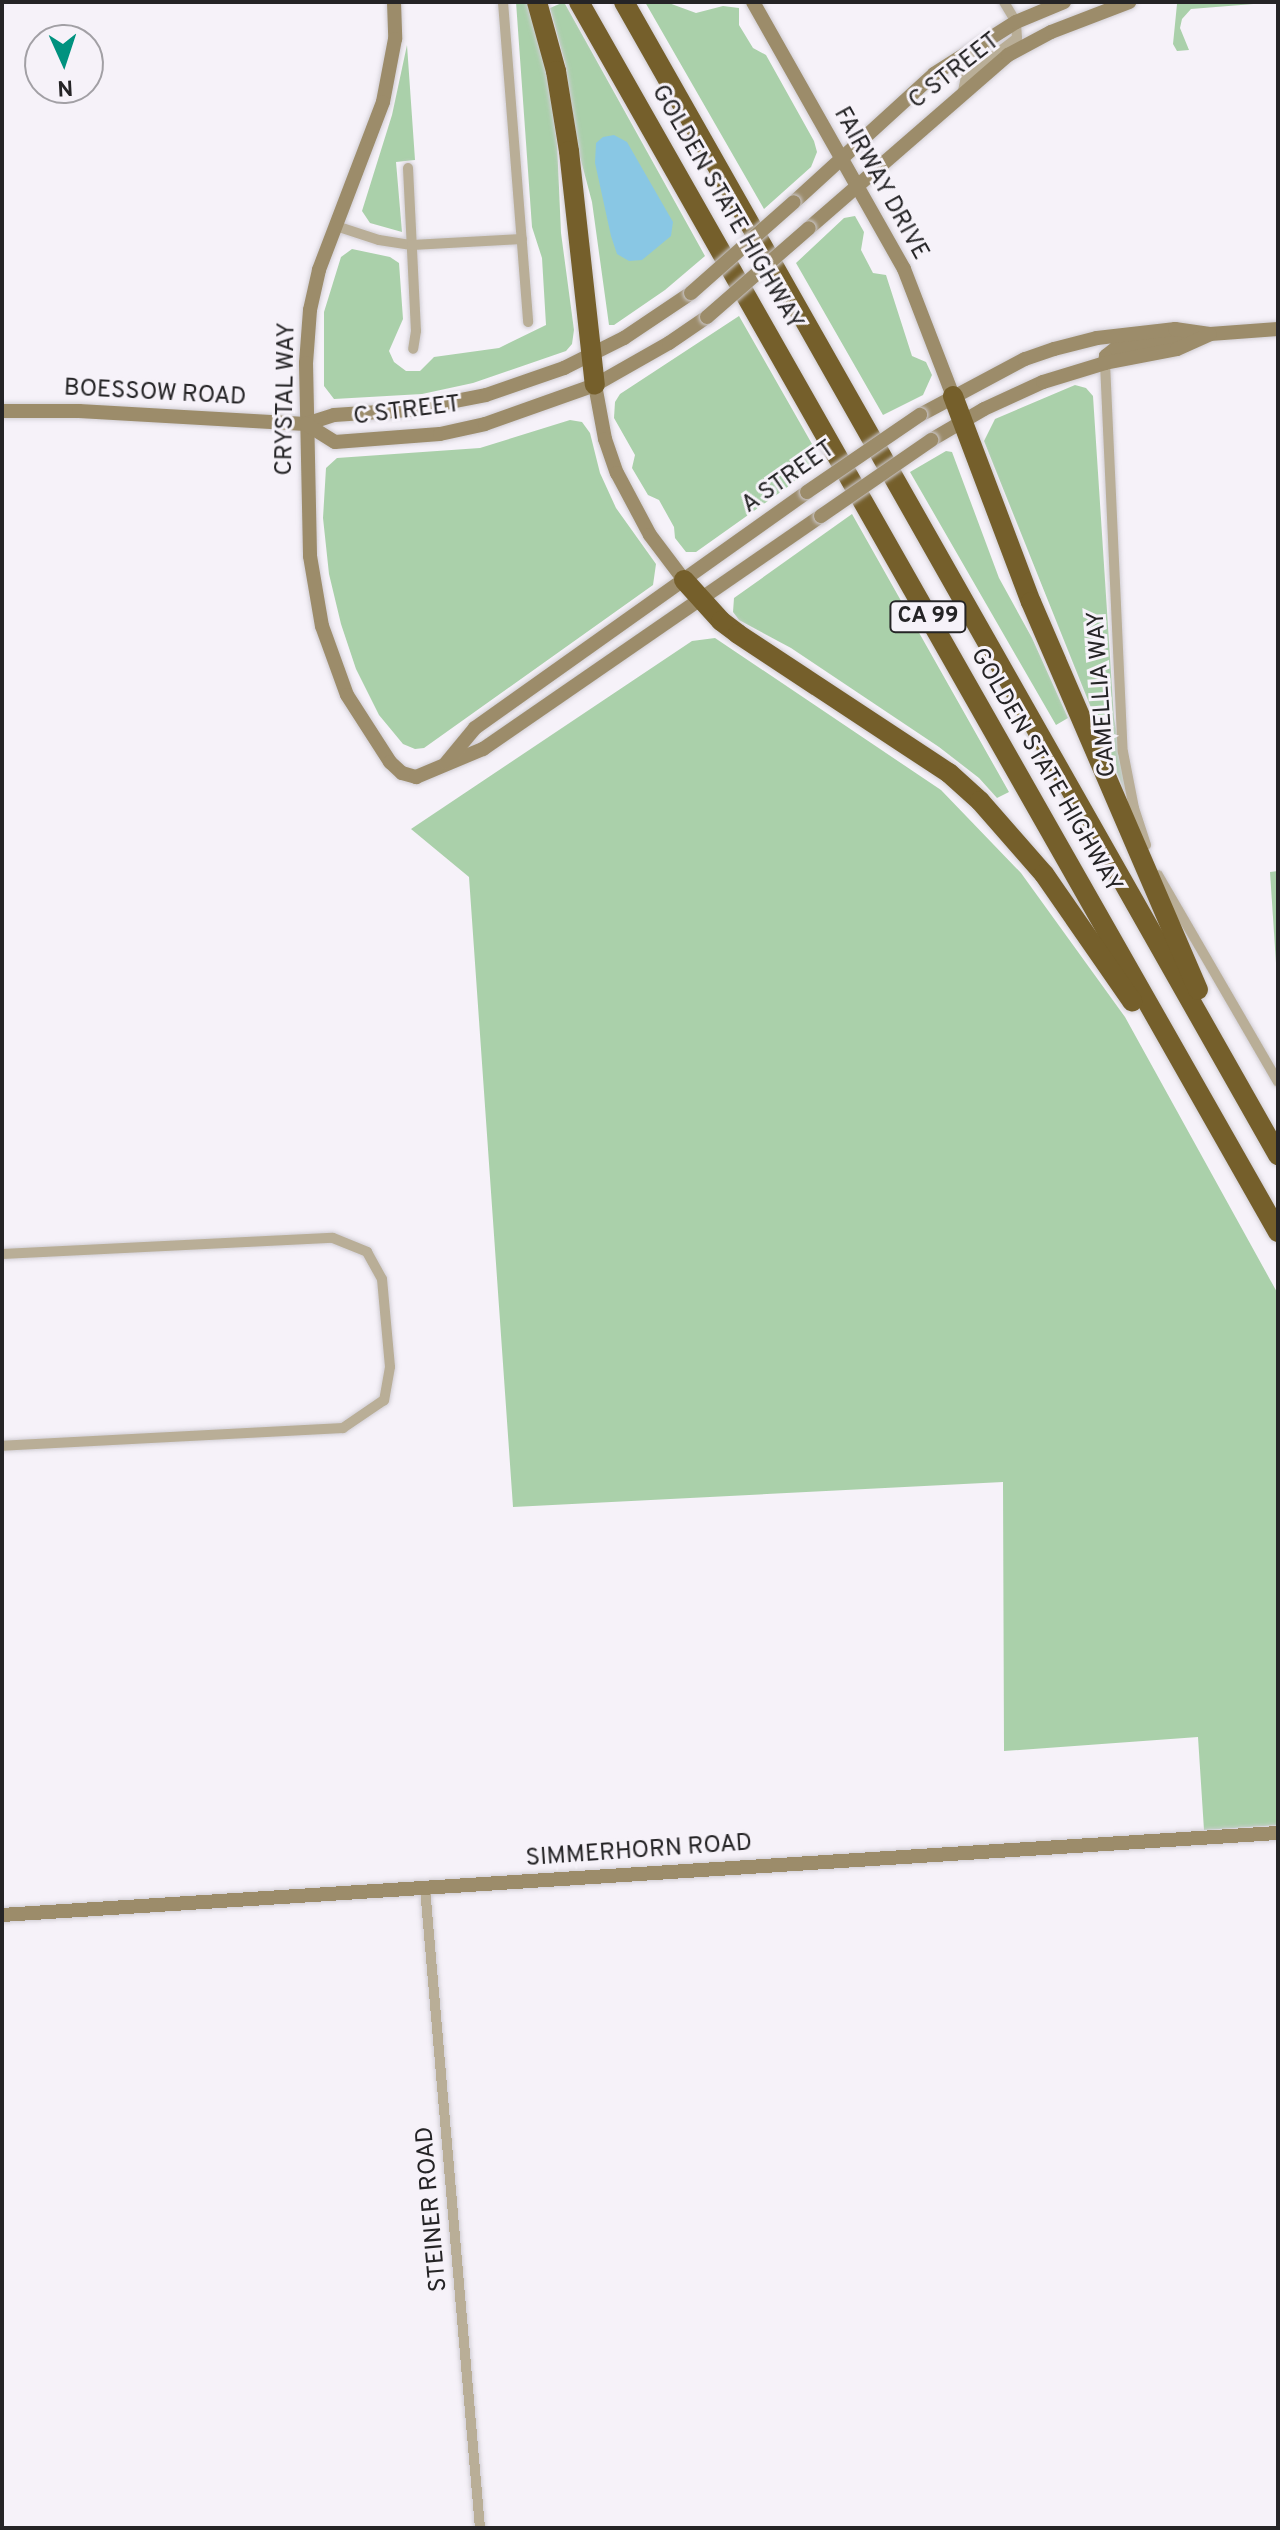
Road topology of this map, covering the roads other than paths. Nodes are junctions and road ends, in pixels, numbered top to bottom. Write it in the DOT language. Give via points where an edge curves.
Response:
graph roads {
  1 [pos="394,2"];
  2 [pos="503,2"];
  3 [pos="537,2"];
  4 [pos="579,2"];
  5 [pos="624,2"];
  6 [pos="753,2"];
  7 [pos="1004,2"];
  8 [pos="1064,2"];
  9 [pos="1129,2"];
  10 [pos="1016,22"];
  11 [pos="963,91"];
  12 [pos="842,159"];
  13 [pos="408,168"];
  14 [pos="856,184"];
  15 [pos="336,226"];
  16 [pos="522,239"];
  17 [pos="412,245"];
  18 [pos="528,322"];
  19 [pos="1278,329"];
  20 [pos="1210,334"];
  21 [pos="413,349"];
  22 [pos="592,356"];
  23 [pos="1105,363"];
  24 [pos="595,385"];
  25 [pos="953,396"];
  26 [pos="2,411"];
  27 [pos="961,421"];
  28 [pos="306,424"];
  29 [pos="684,580"];
  30 [pos="700,600"];
  31 [pos="443,766"];
  32 [pos="416,777"];
  33 [pos="1278,1082"];
  34 [pos="1239,1086"];
  35 [pos="1224,1137"];
  36 [pos="1278,1155"];
  37 [pos="1278,1232"];
  38 [pos="2,1254"];
  39 [pos="2,1446"];
  40 [pos="1278,1833"];
  41 [pos="425,1888"];
  42 [pos="2,1915"];
  43 [pos="480,2528"];
  1 -- 15 [label="street, CRYSTAL WAY" via="395,39 383,102"];
  2 -- 16 [label="street"];
  3 -- 22 [label="highway" via="556,71 569,151"];
  4 -- 35 [label="highway, GOLDEN STATE HIGHWAY / CA 99"];
  5 -- 34 [label="highway, GOLDEN STATE HIGHWAY / CA 99"];
  6 -- 12 [label="street, FAIRWAY DRIVE"];
  7 -- 10 [label="street"];
  8 -- 10 [label="street, C STREET"];
  9 -- 11 [label="street, C STREET" via="1008,55"];
  10 -- 11 [label="street" via="1017,38 966,77"];
  10 -- 12 [label="street, C STREET" via="934,74"];
  11 -- 14 [label="street, C STREET"];
  12 -- 14 [label="street, FAIRWAY DRIVE"];
  12 -- 22 [label="street, C STREET, bridge" via="691,293"];
  13 -- 17 [label="street"];
  14 -- 24 [label="street, C STREET, bridge" via="707,317"];
  14 -- 25 [label="street, FAIRWAY DRIVE" via="904,269"];
  15 -- 17 [label="street"];
  15 -- 28 [label="street, CRYSTAL WAY" via="310,310"];
  16 -- 17 [label="street"];
  16 -- 18 [label="street"];
  17 -- 21 [label="street"];
  19 -- 20 [label="street, A STREET"];
  20 -- 23 [label="street, A STREET" via="1177,349"];
  20 -- 25 [label="street, A STREET" via="1175,329 1097,338 1025,359"];
  22 -- 24 [label="highway"];
  22 -- 28 [label="street, C STREET" via="486,395 409,410 334,415"];
  23 -- 27 [label="street, A STREET" via="1043,382"];
  23 -- 33 [label="street, CAMELLIA WAY" via="1123,752 1134,808 1170,898"];
  24 -- 28 [label="street, C STREET" via="485,424 440,434 335,442"];
  24 -- 29 [label="street" via="617,473 650,535"];
  25 -- 27 [label="highway"];
  25 -- 29 [label="street, A STREET, bridge"];
  26 -- 28 [label="street, BOESSOW ROAD"];
  27 -- 30 [label="street, A STREET, bridge"];
  27 -- 34 [label="highway" via="1031,602"];
  28 -- 32 [label="street, CRYSTAL WAY" via="310,556 322,626 347,695 390,762"];
  29 -- 30 [label="highway"];
  29 -- 31 [label="street, A STREET" via="475,728"];
  30 -- 31 [label="street, A STREET" via="483,749"];
  30 -- 35 [label="highway" via="738,634 949,773 980,801 1072,912"];
  31 -- 32 [label="street, A STREET"];
  34 -- 36 [label="highway, GOLDEN STATE HIGHWAY / CA 99"];
  35 -- 37 [label="highway, GOLDEN STATE HIGHWAY / CA 99"];
  38 -- 39 [label="street" via="333,1238 367,1252 382,1279 390,1367 384,1400 343,1428"];
  40 -- 41 [label="street, SIMMERHORN ROAD"];
  41 -- 42 [label="street, SIMMERHORN ROAD"];
  41 -- 43 [label="street, STEINER ROAD"];
}
